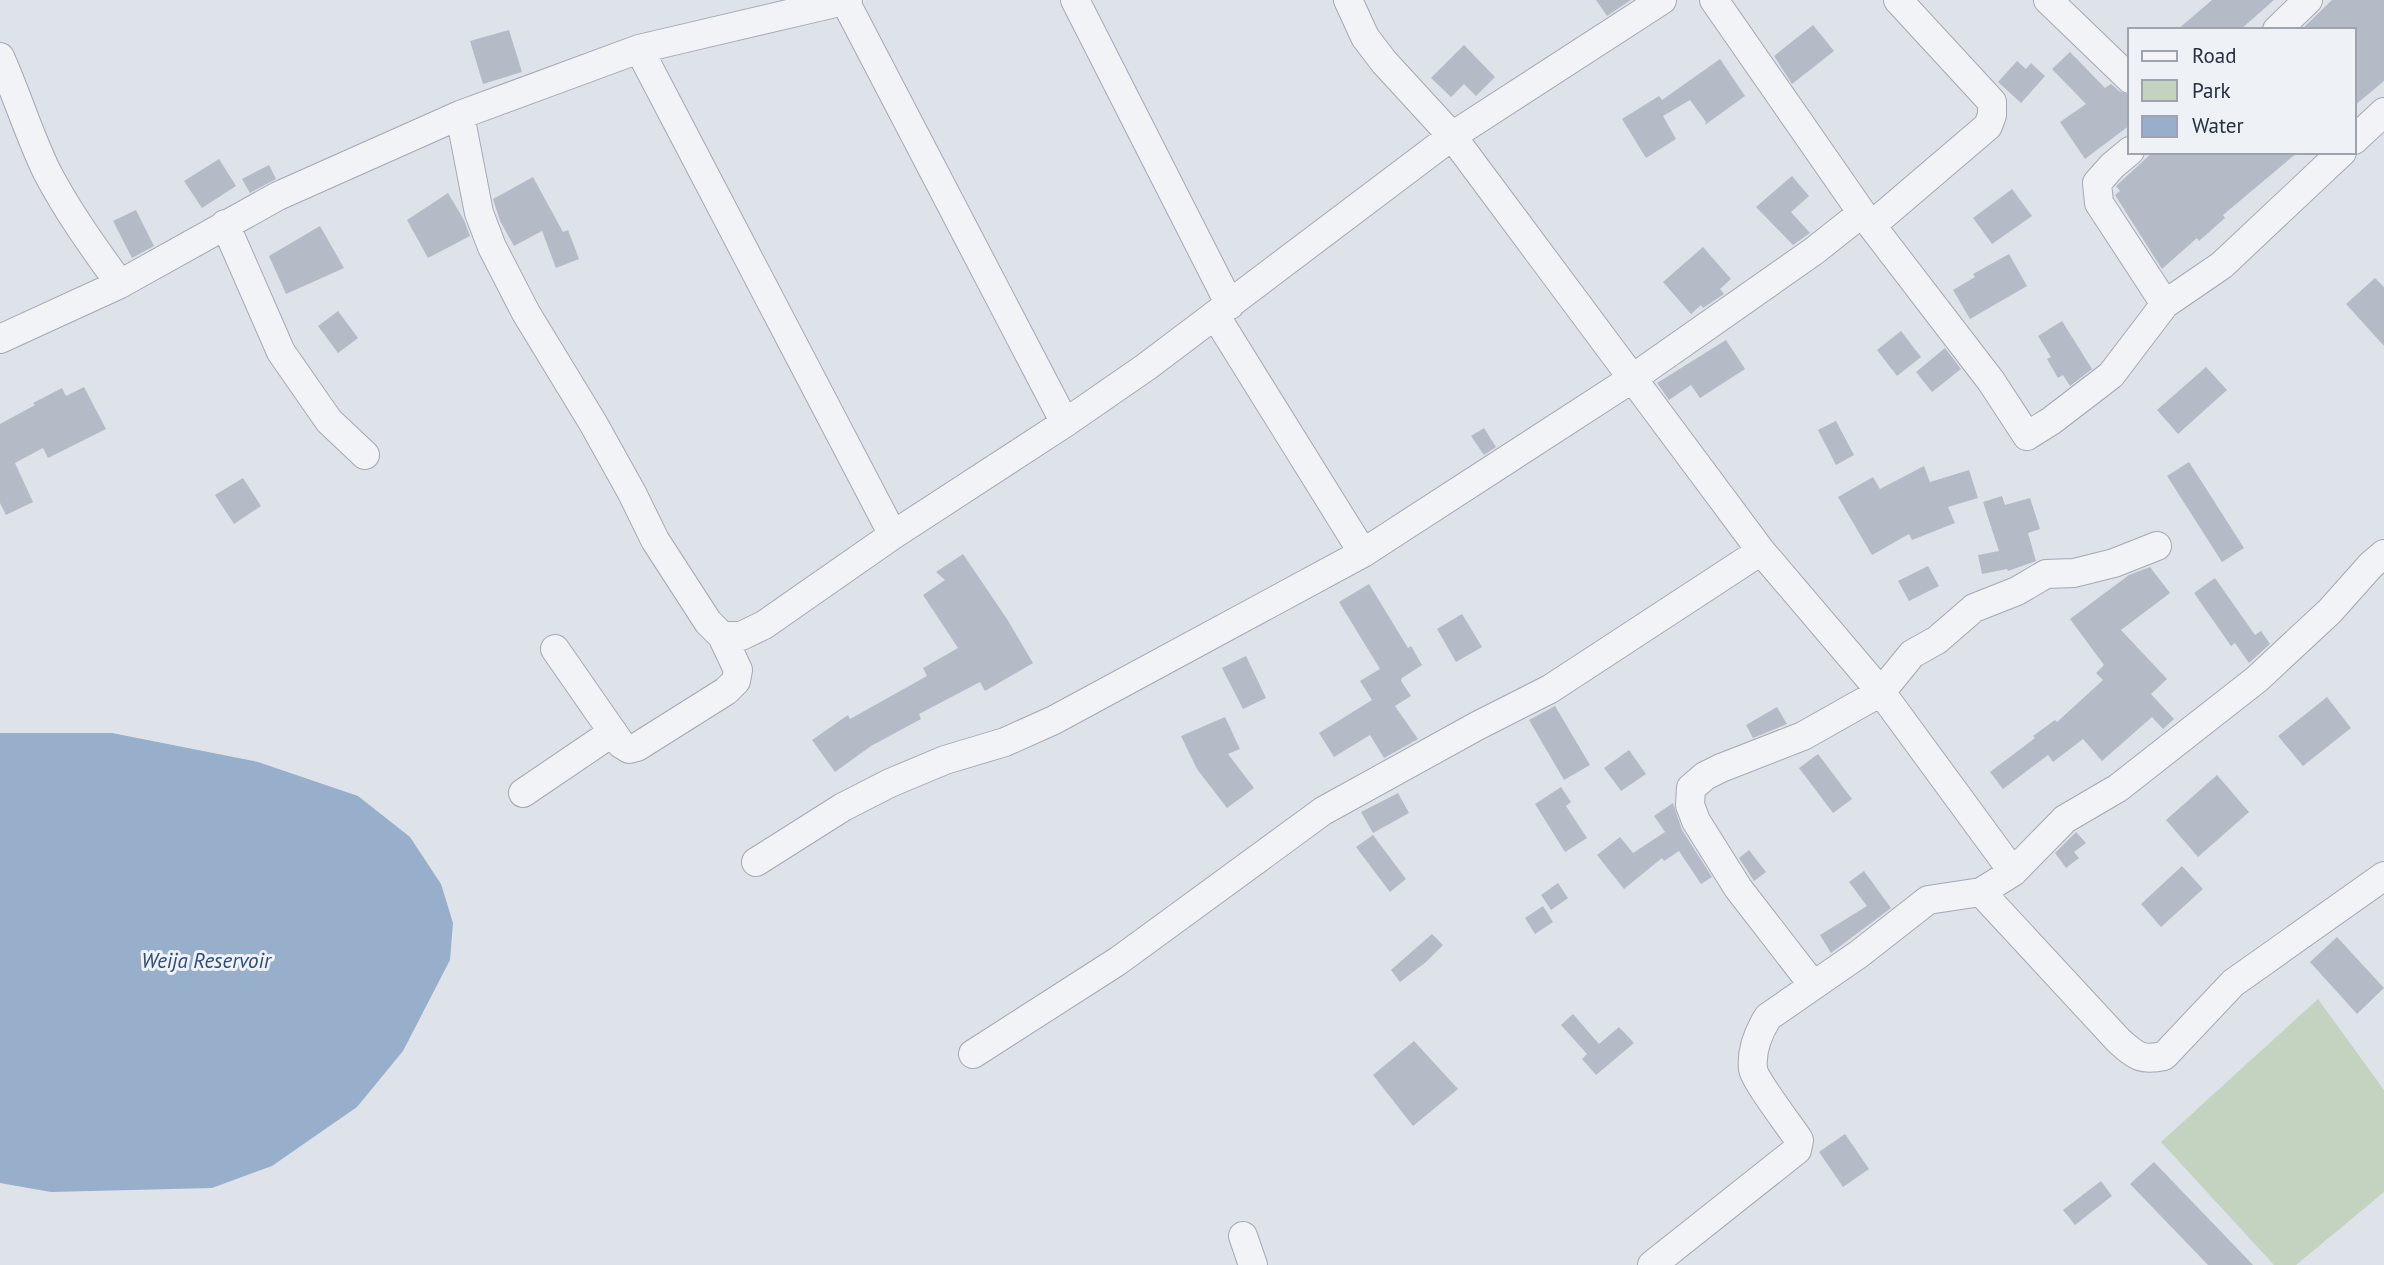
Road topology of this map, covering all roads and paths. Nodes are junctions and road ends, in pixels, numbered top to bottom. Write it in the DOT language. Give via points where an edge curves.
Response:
graph roads {
  1 [pos="1075,0"];
  2 [pos="1348,0"];
  3 [pos="1662,0"];
  4 [pos="1714,0"];
  5 [pos="1898,0"];
  6 [pos="2048,0"];
  7 [pos="2308,0"];
  8 [pos="846,1"];
  9 [pos="2279,28"];
  10 [pos="639,49"];
  11 [pos="0,57"];
  12 [pos="2128,77"];
  13 [pos="2384,111"];
  14 [pos="460,115"];
  15 [pos="1452,136"];
  16 [pos="2356,137"];
  17 [pos="2128,153"];
  18 [pos="2340,154"];
  19 [pos="1867,219"];
  20 [pos="225,224"];
  21 [pos="120,284"];
  22 [pos="2165,304"];
  23 [pos="1222,310"];
  24 [pos="0,339"];
  25 [pos="1633,378"];
  26 [pos="1065,423"];
  27 [pos="365,455"];
  28 [pos="893,535"];
  29 [pos="2157,546"];
  30 [pos="1761,551"];
  31 [pos="1363,553"];
  32 [pos="2384,554"];
  33 [pos="722,636"];
  34 [pos="555,649"];
  35 [pos="1881,692"];
  36 [pos="613,732"];
  37 [pos="523,793"];
  38 [pos="756,862"];
  39 [pos="2013,872"];
  40 [pos="2384,876"];
  41 [pos="1981,892"];
  42 [pos="1813,985"];
  43 [pos="973,1054"];
  44 [pos="1243,1236"];
  45 [pos="1253,1265"];
  46 [pos="1652,1265"];
  1 -- 23 [label="street"];
  2 -- 15 [label="street" via="1371,46"];
  3 -- 15 [label="street"];
  4 -- 19 [label="street"];
  5 -- 19 [label="street" via="1992,102 1992,115 1988,127"];
  6 -- 12 [label="street"];
  7 -- 9 [label="street"];
  8 -- 10 [label="street"];
  8 -- 26 [label="street"];
  10 -- 14 [label="street"];
  10 -- 28 [label="street"];
  11 -- 21 [label="street" via="46,169 71,216"];
  13 -- 16 [label="street"];
  14 -- 20 [label="street"];
  14 -- 33 [label="street" via="479,213 505,275 600,435 655,540"];
  15 -- 23 [label="street"];
  15 -- 25 [label="street"];
  17 -- 22 [label="street" via="2097,183 2099,203"];
  18 -- 22 [label="street" via="2222,265"];
  19 -- 22 [label="street" via="2027,436 2111,375"];
  19 -- 25 [label="street"];
  20 -- 21 [label="street"];
  20 -- 27 [label="street" via="281,352 329,421"];
  21 -- 24 [label="street"];
  23 -- 26 [label="street"];
  23 -- 31 [label="street"];
  25 -- 30 [label="street"];
  25 -- 31 [label="street"];
  26 -- 28 [label="street"];
  28 -- 33 [label="street" via="764,625 741,636"];
  29 -- 35 [label="street" via="2114,563 2046,574 1974,608 1937,640 1912,654"];
  30 -- 35 [label="street"];
  30 -- 43 [label="street" via="1550,689 1323,811 1118,961"];
  31 -- 38 [label="street" via="1054,720 923,769 843,807"];
  32 -- 39 [label="street" via="2257,679 2118,788 2065,819"];
  33 -- 36 [label="street" via="738,670 736,681 726,691 637,747 621,744"];
  34 -- 36 [label="street"];
  35 -- 39 [label="street"];
  35 -- 42 [label="street" via="1803,736 1705,776 1691,788 1690,805 1710,844"];
  36 -- 37 [label="street"];
  39 -- 41 [label="street"];
  40 -- 41 [label="street" via="2233,983 2164,1056 2149,1060 2119,1041"];
  41 -- 42 [label="street" via="1928,900"];
  42 -- 46 [label="street" via="1768,1017 1754,1047 1753,1072 1799,1140 1797,1150"];
  44 -- 45 [label="street"];
}
